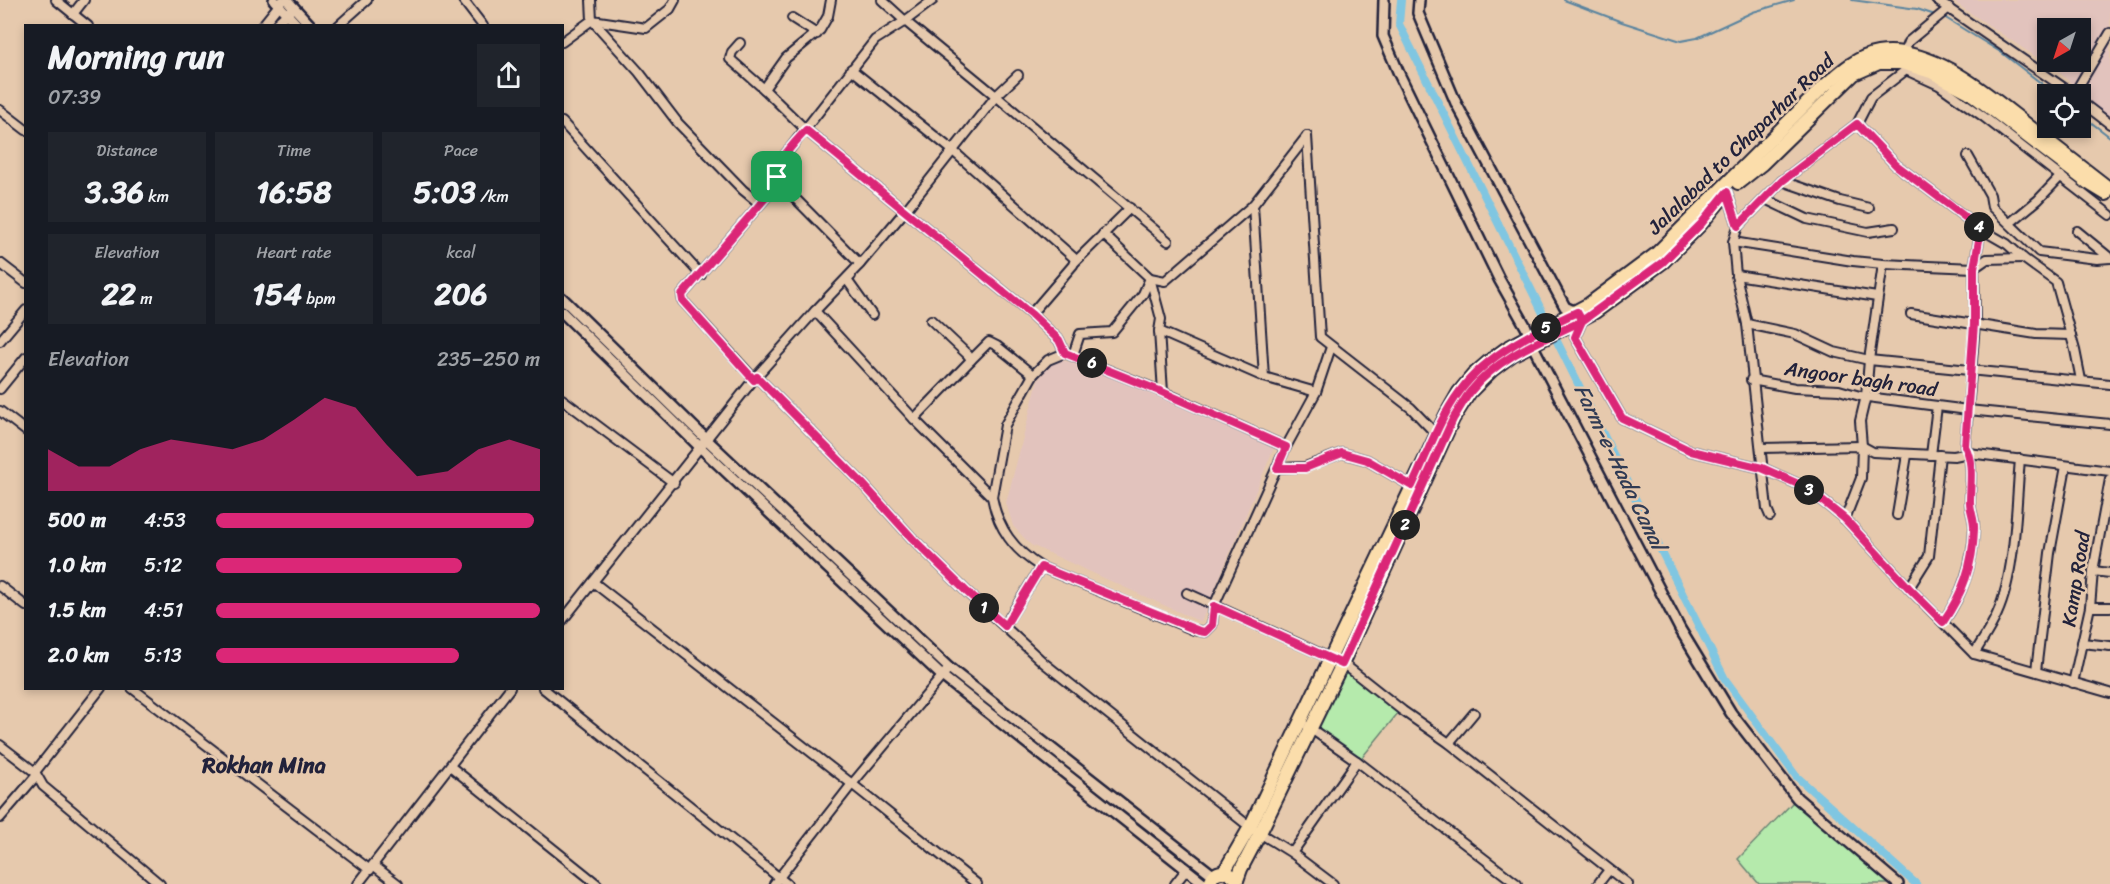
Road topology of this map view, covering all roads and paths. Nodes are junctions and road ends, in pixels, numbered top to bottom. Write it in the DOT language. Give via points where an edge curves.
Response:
graph roads {
  1 [pos="56,0"];
  2 [pos="84,0"];
  3 [pos="367,0"];
  4 [pos="463,0"];
  5 [pos="591,0"];
  6 [pos="675,0"];
  7 [pos="831,0"];
  8 [pos="882,0"];
  9 [pos="933,0"];
  10 [pos="1384,0"];
  11 [pos="1419,0"];
  12 [pos="1936,0"];
  13 [pos="284,4"];
  14 [pos="1949,8"];
  15 [pos="73,14"];
  16 [pos="792,18"];
  17 [pos="592,20"];
  18 [pos="905,21"];
  19 [pos="86,24"];
  20 [pos="264,24"];
  21 [pos="274,24"];
  22 [pos="297,24"];
  23 [pos="308,24"];
  24 [pos="340,24"];
  25 [pos="481,24"];
  26 [pos="2110,33"];
  27 [pos="817,34"];
  28 [pos="564,41"];
  29 [pos="740,44"];
  30 [pos="1904,53"];
  31 [pos="851,69"];
  32 [pos="1018,75"];
  33 [pos="2059,84"];
  34 [pos="2079,84"];
  35 [pos="765,89"];
  36 [pos="996,96"];
  37 [pos="2091,109"];
  38 [pos="0,110"];
  39 [pos="564,124"];
  40 [pos="1857,124"];
  41 [pos="2110,124"];
  42 [pos="2037,126"];
  43 [pos="24,128"];
  44 [pos="806,130"];
  45 [pos="2054,138"];
  46 [pos="952,150"];
  47 [pos="1968,156"];
  48 [pos="2061,176"];
  49 [pos="1782,181"];
  50 [pos="779,182"];
  51 [pos="2110,189"];
  52 [pos="1727,192"];
  53 [pos="2110,196"];
  54 [pos="1765,199"];
  55 [pos="760,204"];
  56 [pos="1253,205"];
  57 [pos="1130,207"];
  58 [pos="1869,208"];
  59 [pos="905,211"];
  60 [pos="2110,214"];
  61 [pos="2010,223"];
  62 [pos="1738,226"];
  63 [pos="1894,228"];
  64 [pos="1981,229"];
  65 [pos="2077,231"];
  66 [pos="1103,234"];
  67 [pos="1168,241"];
  68 [pos="1733,242"];
  69 [pos="2023,258"];
  70 [pos="0,263"];
  71 [pos="860,264"];
  72 [pos="1883,264"];
  73 [pos="1073,265"];
  74 [pos="1974,268"];
  75 [pos="701,275"];
  76 [pos="1736,275"];
  77 [pos="1150,278"];
  78 [pos="24,281"];
  79 [pos="1877,297"];
  80 [pos="564,300"];
  81 [pos="1592,308"];
  82 [pos="814,311"];
  83 [pos="24,312"];
  84 [pos="564,314"];
  85 [pos="1031,314"];
  86 [pos="1911,314"];
  87 [pos="872,315"];
  88 [pos="1575,318"];
  89 [pos="930,320"];
  90 [pos="1747,324"];
  91 [pos="1974,324"];
  92 [pos="1159,332"];
  93 [pos="2071,335"];
  94 [pos="1535,339"];
  95 [pos="0,341"];
  96 [pos="1331,347"];
  97 [pos="1069,354"];
  98 [pos="24,359"];
  99 [pos="971,360"];
  100 [pos="1869,360"];
  101 [pos="1971,370"];
  102 [pos="1033,375"];
  103 [pos="1264,377"];
  104 [pos="756,378"];
  105 [pos="1751,380"];
  106 [pos="2081,380"];
  107 [pos="2110,384"];
  108 [pos="0,389"];
  109 [pos="1162,392"];
  110 [pos="1316,392"];
  111 [pos="1866,396"];
  112 [pos="564,400"];
  113 [pos="1937,406"];
  114 [pos="1968,410"];
  115 [pos="0,411"];
  116 [pos="914,419"];
  117 [pos="2110,424"];
  118 [pos="24,429"];
  119 [pos="1437,435"];
  120 [pos="704,444"];
  121 [pos="1862,446"];
  122 [pos="1286,447"];
  123 [pos="1761,448"];
  124 [pos="1969,453"];
  125 [pos="1907,455"];
  126 [pos="1936,455"];
  127 [pos="2020,459"];
  128 [pos="2066,466"];
  129 [pos="1277,468"];
  130 [pos="1762,468"];
  131 [pos="2110,471"];
  132 [pos="674,483"];
  133 [pos="2110,483"];
  134 [pos="1412,486"];
  135 [pos="992,497"];
  136 [pos="1897,515"];
  137 [pos="1770,516"];
  138 [pos="1845,519"];
  139 [pos="1041,567"];
  140 [pos="2093,571"];
  141 [pos="2110,573"];
  142 [pos="593,582"];
  143 [pos="0,586"];
  144 [pos="1909,588"];
  145 [pos="1187,593"];
  146 [pos="24,604"];
  147 [pos="1214,606"];
  148 [pos="2090,607"];
  149 [pos="2110,608"];
  150 [pos="564,618"];
  151 [pos="1943,622"];
  152 [pos="1005,626"];
  153 [pos="2082,643"];
  154 [pos="2110,646"];
  155 [pos="1974,654"];
  156 [pos="1336,661"];
  157 [pos="949,668"];
  158 [pos="2036,671"];
  159 [pos="942,676"];
  160 [pos="2073,683"];
  161 [pos="99,690"];
  162 [pos="135,690"];
  163 [pos="508,690"];
  164 [pos="545,690"];
  165 [pos="2110,693"];
  166 [pos="1474,713"];
  167 [pos="1305,726"];
  168 [pos="1449,743"];
  169 [pos="0,745"];
  170 [pos="1357,761"];
  171 [pos="450,766"];
  172 [pos="35,774"];
  173 [pos="852,784"];
  174 [pos="0,818"];
  175 [pos="1255,830"];
  176 [pos="1292,853"];
  177 [pos="372,867"];
  178 [pos="1186,870"];
  179 [pos="1609,870"];
  180 [pos="1213,879"];
  181 [pos="776,881"];
  182 [pos="160,884"];
  183 [pos="358,884"];
  184 [pos="398,884"];
  185 [pos="597,884"];
  186 [pos="787,884"];
  187 [pos="977,884"];
  188 [pos="1175,884"];
  189 [pos="1236,884"];
  190 [pos="1333,884"];
  191 [pos="1517,884"];
  192 [pos="1598,884"];
  193 [pos="1628,884"];
  194 [pos="1898,884"];
  1 -- 15 [label="street"];
  2 -- 15 [label="street"];
  3 -- 24 [label="street"];
  4 -- 25 [label="street"];
  5 -- 17 [label="street"];
  6 -- 17 [label="street" via="646,28"];
  7 -- 27 [label="street" via="828,16"];
  8 -- 18 [label="street"];
  9 -- 18 [label="street"];
  10 -- 94 [label="street" via="1383,36 1396,67 1496,271"];
  11 -- 88 [label="street" via="1418,13 1456,103 1565,307"];
  12 -- 14 [label="street"];
  13 -- 20 [label="street"];
  13 -- 21 [label="street"];
  13 -- 22 [label="street"];
  13 -- 23 [label="street"];
  14 -- 30 [label="street" via="1908,42"];
  14 -- 33 [label="street"];
  15 -- 19 [label="street"];
  16 -- 27 [label="street"];
  17 -- 28 [label="street"];
  17 -- 55 [label="street" via="678,123"];
  18 -- 31 [label="street" via="875,40"];
  18 -- 36 [label="street"];
  26 -- 34 [label="street"];
  27 -- 35 [label="street" via="786,58"];
  29 -- 35 [label="street" via="730,59"];
  30 -- 42 [label="main road, Jalalabad to Chaparhar Road" via="1935,63 1974,84"];
  30 -- 81 [label="main road, Jalalabad to Chaparhar Road" via="1877,53 1848,65 1656,254"];
  31 -- 44 [label="street"];
  31 -- 46 [label="street"];
  32 -- 36 [label="street"];
  35 -- 44 [label="street"];
  36 -- 46 [label="street"];
  36 -- 57 [label="street"];
  37 -- 41 [label="street"];
  38 -- 43 [label="street"];
  39 -- 75 [label="street"];
  40 -- 48 [label="street" via="1871,97 1906,70 1939,85"];
  40 -- 49 [label="street"];
  40 -- 64 [label="street" via="1896,165"];
  44 -- 50 [label="street" via="785,155 778,169"];
  44 -- 59 [label="street"];
  45 -- 51 [label="main road, Jalalabad to Chaparhar Road"];
  46 -- 59 [label="street"];
  46 -- 73 [label="street" via="1073,257"];
  47 -- 61 [label="street" via="1990,195 1992,207"];
  48 -- 60 [label="street"];
  48 -- 61 [label="street"];
  49 -- 54 [label="street"];
  49 -- 58 [label="street"];
  50 -- 55 [label="street"];
  50 -- 71 [label="street"];
  52 -- 53 [label="main road, Jalalabad to Chaparhar Road" via="1762,164 1854,74 1879,63 1902,63 1931,72 1969,92"];
  52 -- 62 [label="street"];
  52 -- 81 [label="main road, Jalalabad to Chaparhar Road" via="1663,262"];
  54 -- 62 [label="street"];
  54 -- 63 [label="street" via="1807,219 1868,232"];
  55 -- 75 [label="street"];
  56 -- 77 [label="street" via="1165,281"];
  56 -- 96 [label="street" via="1307,136 1320,338"];
  56 -- 103 [label="street"];
  57 -- 66 [label="street"];
  57 -- 67 [label="street"];
  59 -- 71 [label="street"];
  59 -- 85 [label="street"];
  61 -- 65 [label="street" via="2039,252 2110,258"];
  62 -- 68 [label="street"];
  64 -- 69 [label="street"];
  64 -- 74 [label="street"];
  66 -- 73 [label="street"];
  66 -- 77 [label="street"];
  68 -- 72 [label="street"];
  68 -- 76 [label="street"];
  69 -- 74 [label="street" via="1987,260"];
  69 -- 93 [label="street" via="2056,282"];
  70 -- 78 [label="street"];
  71 -- 82 [label="street"];
  71 -- 87 [label="street" via="847,280"];
  72 -- 74 [label="street"];
  72 -- 79 [label="street"];
  73 -- 85 [label="street"];
  74 -- 91 [label="street"];
  75 -- 104 [label="street" via="682,295 683,301"];
  76 -- 79 [label="street"];
  76 -- 90 [label="street"];
  77 -- 92 [label="street" via="1161,319"];
  77 -- 97 [label="street" via="1143,294 1112,332 1080,334"];
  79 -- 100 [label="street"];
  80 -- 120 [label="street"];
  81 -- 88 [label="main road"];
  82 -- 104 [label="street"];
  82 -- 116 [label="street"];
  83 -- 95 [label="street"];
  84 -- 120 [label="street"];
  85 -- 97 [label="street"];
  86 -- 91 [label="street"];
  88 -- 94 [label="main road"];
  88 -- 130 [label="street" via="1575,337 1622,418 1691,451"];
  89 -- 99 [label="street"];
  90 -- 100 [label="street" via="1795,334 1834,352"];
  90 -- 105 [label="street"];
  91 -- 93 [label="street"];
  91 -- 101 [label="street"];
  92 -- 103 [label="street"];
  92 -- 109 [label="street"];
  93 -- 106 [label="street"];
  94 -- 119 [label="main road" via="1507,348 1473,375 1459,392"];
  94 -- 156 [label="main road" via="1492,370 1470,392 1453,419"];
  94 -- 194 [label="street" via="1680,629 1731,713 1797,798"];
  96 -- 110 [label="street"];
  96 -- 119 [label="street" via="1411,408"];
  97 -- 102 [label="street" via="1048,360"];
  97 -- 109 [label="street"];
  98 -- 108 [label="street"];
  99 -- 102 [label="street" via="989,342"];
  99 -- 116 [label="street"];
  100 -- 101 [label="street"];
  100 -- 111 [label="street"];
  101 -- 106 [label="street"];
  101 -- 114 [label="street"];
  102 -- 135 [label="street" via="1005,425"];
  103 -- 110 [label="street"];
  104 -- 120 [label="street"];
  104 -- 152 [label="street" via="912,538"];
  105 -- 111 [label="street, Angoor bagh road"];
  105 -- 123 [label="street"];
  106 -- 107 [label="street"];
  109 -- 122 [label="street"];
  110 -- 122 [label="street"];
  111 -- 113 [label="street, Angoor bagh road"];
  111 -- 121 [label="street" via="1860,421"];
  112 -- 132 [label="street"];
  113 -- 114 [label="street, Angoor bagh road"];
  113 -- 126 [label="street"];
  114 -- 117 [label="street, Angoor bagh road"];
  114 -- 124 [label="street" via="1965,446"];
  115 -- 118 [label="street"];
  116 -- 135 [label="street"];
  119 -- 134 [label="main road"];
  120 -- 132 [label="street"];
  120 -- 157 [label="street"];
  120 -- 159 [label="street"];
  121 -- 123 [label="street"];
  121 -- 125 [label="street" via="1873,452"];
  121 -- 138 [label="street" via="1861,478"];
  122 -- 129 [label="street"];
  123 -- 130 [label="street"];
  124 -- 126 [label="street"];
  124 -- 127 [label="street"];
  124 -- 151 [label="street" via="1970,506 1975,527 1972,550 1965,584"];
  125 -- 126 [label="street"];
  125 -- 136 [label="street"];
  126 -- 144 [label="street" via="1929,556"];
  127 -- 128 [label="street"];
  127 -- 155 [label="street" via="2010,569 1997,614"];
  128 -- 131 [label="street"];
  128 -- 158 [label="street" via="2050,553"];
  129 -- 134 [label="street" via="1305,468 1342,453 1367,460"];
  129 -- 147 [label="street"];
  130 -- 137 [label="street"];
  130 -- 138 [label="street" via="1805,487"];
  132 -- 142 [label="street"];
  133 -- 140 [label="street, Kamp Road"];
  134 -- 156 [label="main road"];
  135 -- 139 [label="street" via="1009,540"];
  138 -- 144 [label="street"];
  139 -- 147 [label="street" via="1199,631 1205,632 1212,625"];
  139 -- 152 [label="street"];
  140 -- 141 [label="street"];
  140 -- 148 [label="street, Kamp Road"];
  142 -- 150 [label="street"];
  142 -- 173 [label="street"];
  143 -- 146 [label="street"];
  144 -- 151 [label="street"];
  145 -- 147 [label="street"];
  147 -- 156 [label="street"];
  148 -- 149 [label="street"];
  148 -- 153 [label="street, Kamp Road"];
  151 -- 155 [label="street"];
  152 -- 175 [label="street" via="1044,663"];
  153 -- 154 [label="street"];
  153 -- 160 [label="street, Kamp Road"];
  155 -- 158 [label="street"];
  156 -- 167 [label="main road"];
  156 -- 168 [label="street"];
  157 -- 159 [label="street"];
  157 -- 180 [label="street"];
  158 -- 160 [label="street"];
  159 -- 173 [label="street"];
  159 -- 178 [label="street"];
  160 -- 165 [label="street"];
  161 -- 172 [label="street"];
  162 -- 177 [label="street"];
  163 -- 171 [label="street"];
  164 -- 181 [label="street"];
  166 -- 168 [label="street"];
  167 -- 170 [label="street"];
  167 -- 175 [label="main road"];
  168 -- 179 [label="street"];
  169 -- 172 [label="street"];
  170 -- 176 [label="street"];
  170 -- 191 [label="street"];
  171 -- 177 [label="street"];
  171 -- 185 [label="street"];
  172 -- 174 [label="street"];
  172 -- 182 [label="street" via="43,786"];
  173 -- 181 [label="street"];
  173 -- 187 [label="street"];
  175 -- 176 [label="street"];
  175 -- 180 [label="main road"];
  175 -- 189 [label="main road"];
  176 -- 190 [label="street"];
  177 -- 183 [label="street"];
  177 -- 184 [label="street"];
  178 -- 180 [label="street"];
  178 -- 188 [label="street"];
  179 -- 192 [label="street"];
  179 -- 193 [label="street"];
  180 -- 189 [label="main road" via="1234,878"];
  181 -- 186 [label="street"];
}
